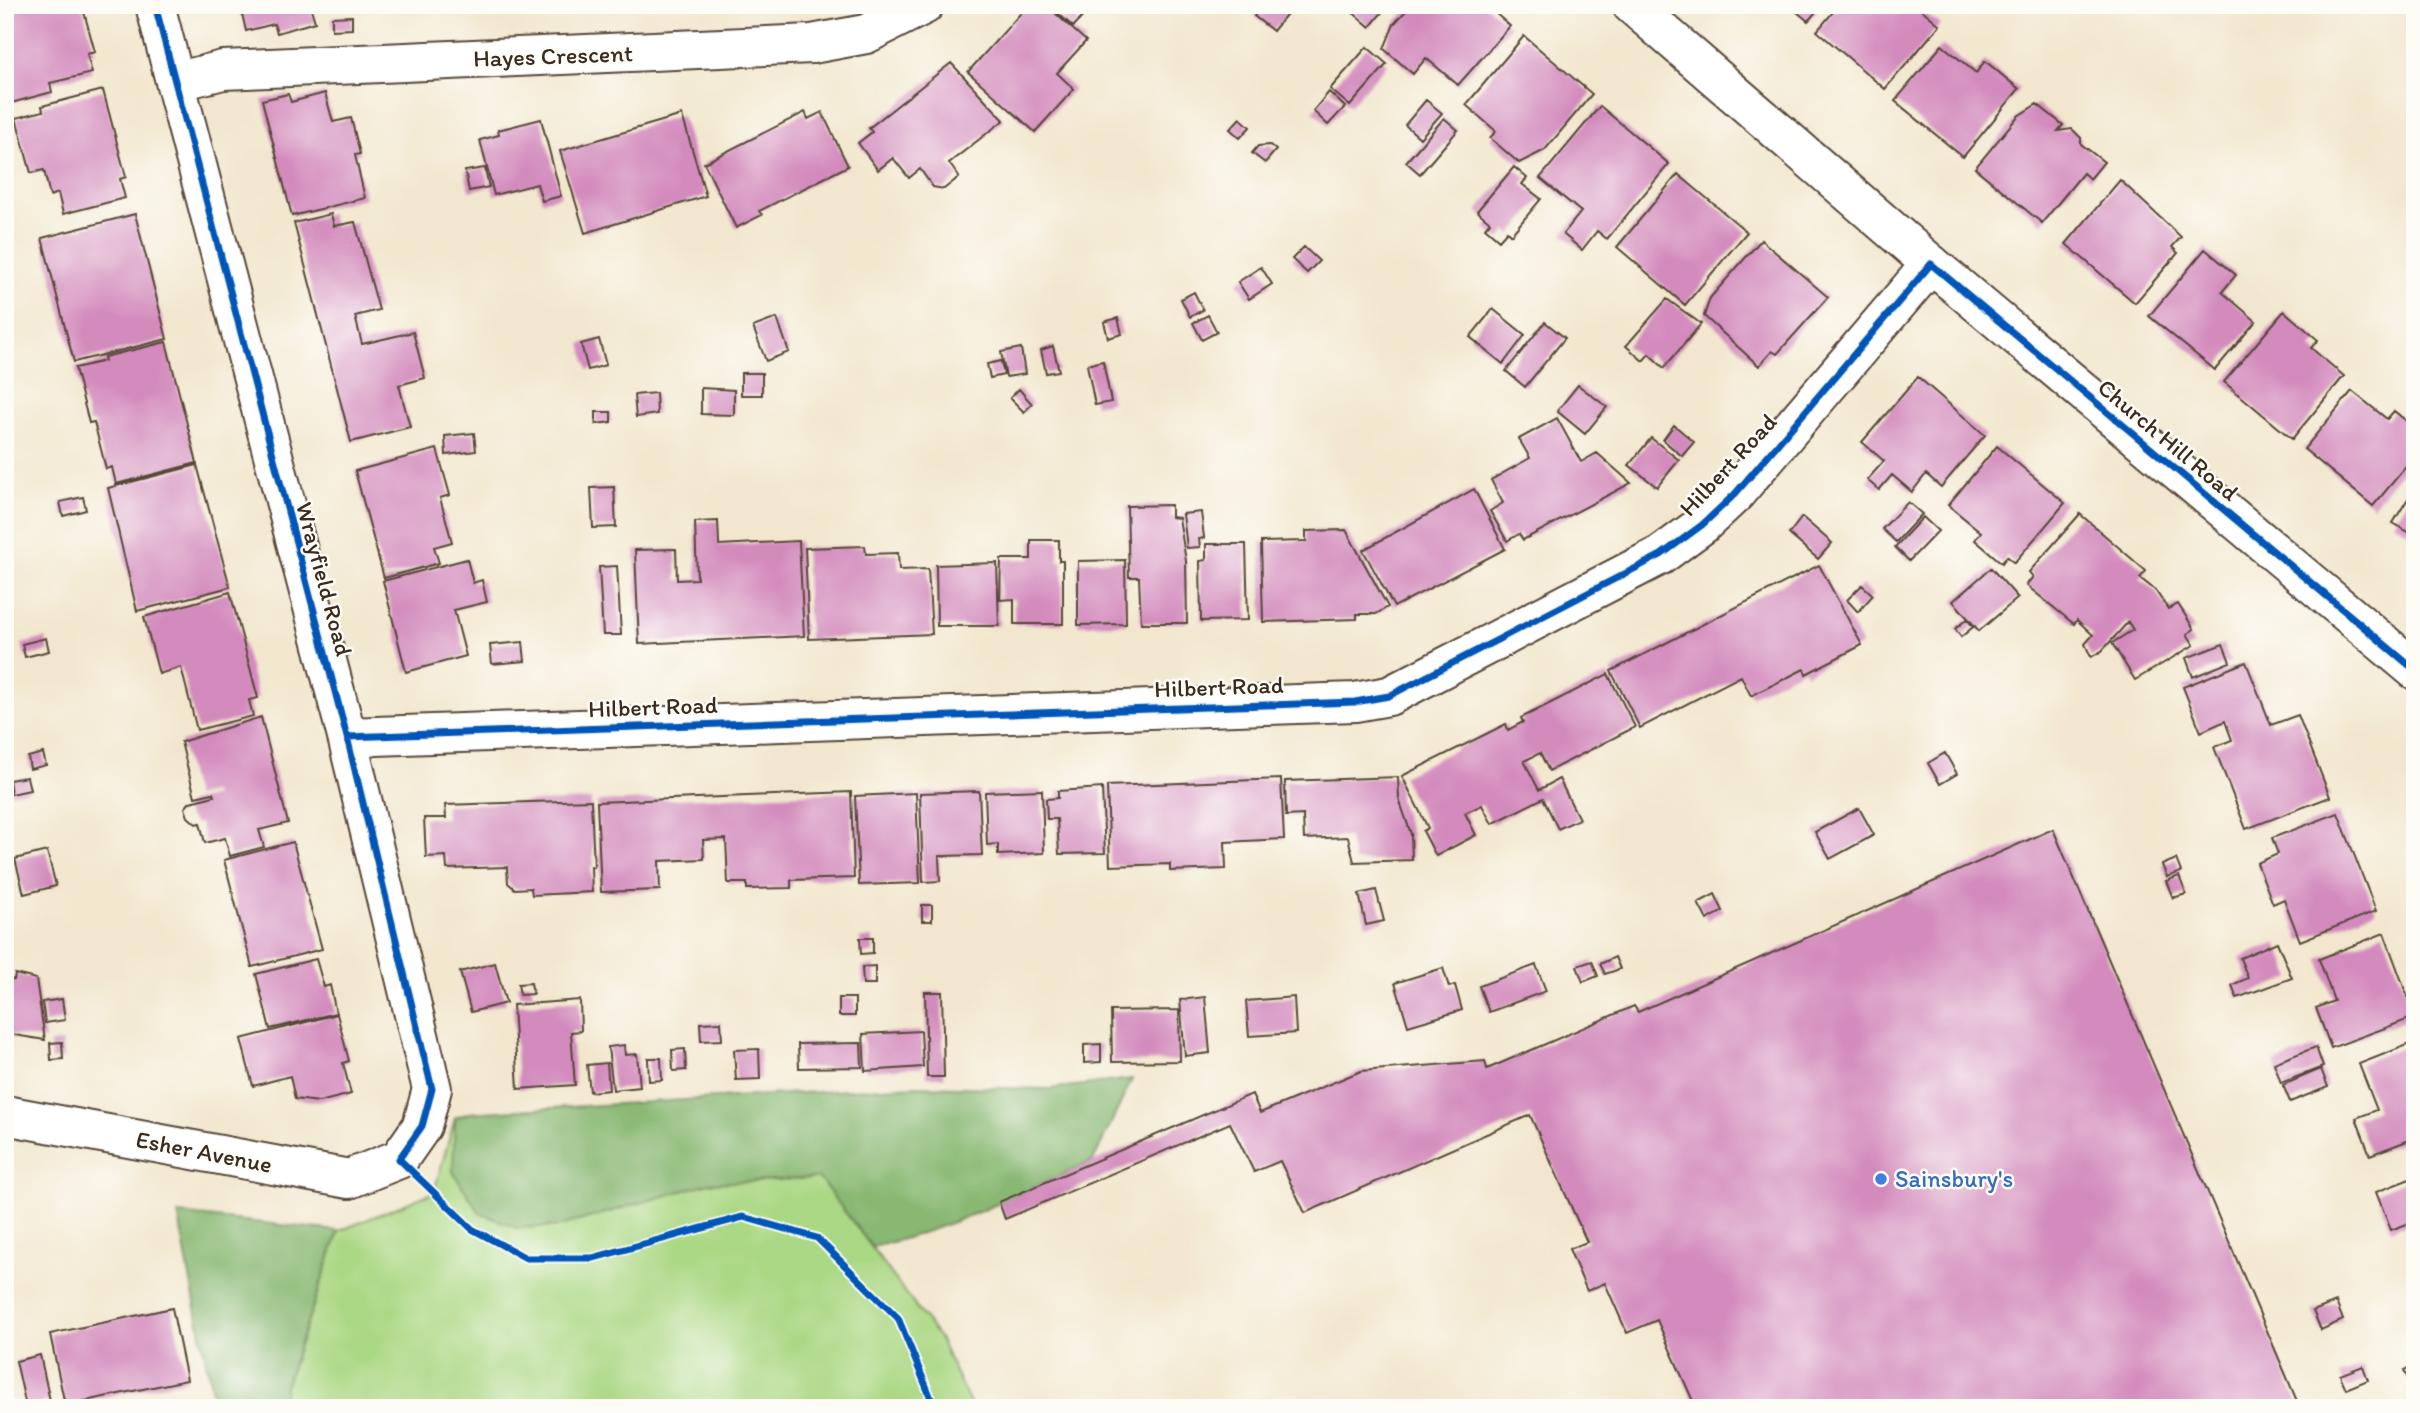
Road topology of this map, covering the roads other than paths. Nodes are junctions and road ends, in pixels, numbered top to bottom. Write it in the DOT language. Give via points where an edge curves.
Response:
graph roads {
  1 [pos="155,5"];
  2 [pos="924,5"];
  3 [pos="1632,5"];
  4 [pos="175,82"];
  5 [pos="1931,264"];
  6 [pos="2415,670"];
  7 [pos="347,737"];
  8 [pos="5,1115"];
  9 [pos="399,1158"];
  1 -- 4 [label="street, Wrayfield Road"];
  2 -- 4 [label="street, Hayes Crescent" via="866,34 812,44 223,70"];
  3 -- 5 [label="street, Church Hill Road"];
  4 -- 7 [label="street, Wrayfield Road"];
  5 -- 6 [label="street, Church Hill Road"];
  5 -- 7 [label="street, Hilbert Road" via="1735,494 1702,525 1661,555 1389,696 1355,702"];
  7 -- 9 [label="street, Wrayfield Road" via="432,1089 422,1126"];
  8 -- 9 [label="street, Esher Avenue" via="349,1180"];
}
